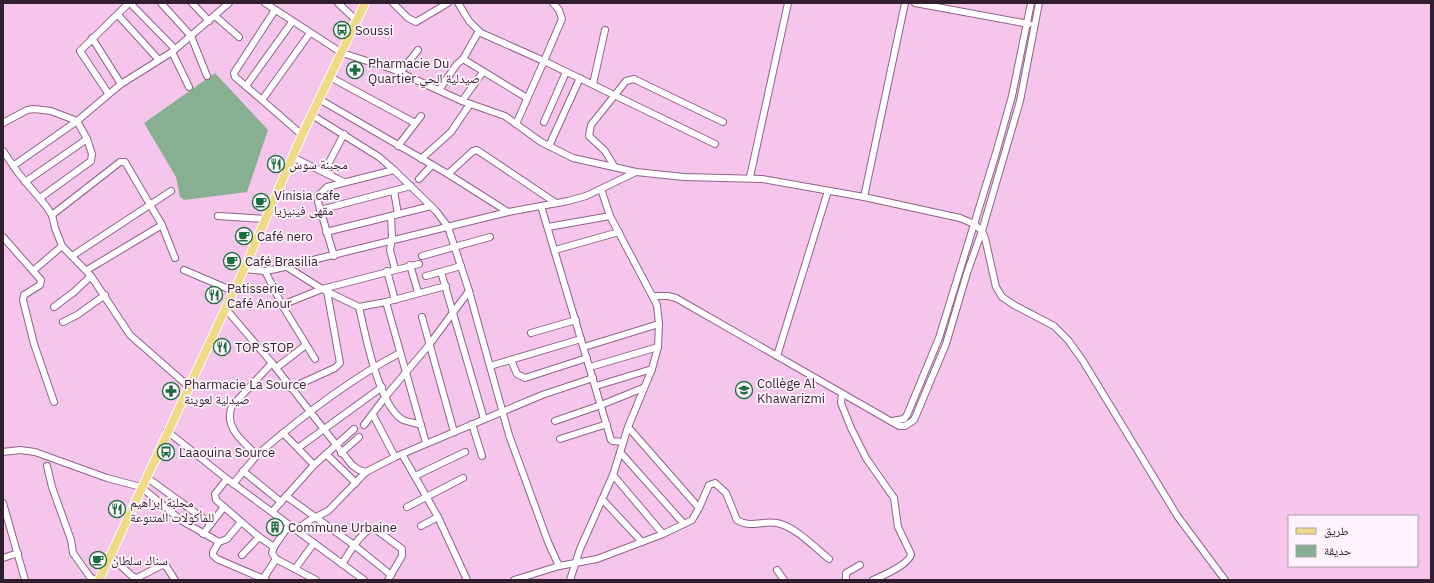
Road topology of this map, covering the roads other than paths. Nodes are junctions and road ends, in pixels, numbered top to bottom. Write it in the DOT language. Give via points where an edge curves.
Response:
graph roads {
  1 [pos="130,3"];
  2 [pos="161,3"];
  3 [pos="192,3"];
  4 [pos="229,3"];
  5 [pos="265,3"];
  6 [pos="338,3"];
  7 [pos="365,3"];
  8 [pos="394,3"];
  9 [pos="447,3"];
  10 [pos="458,3"];
  11 [pos="553,3"];
  12 [pos="788,3"];
  13 [pos="905,3"];
  14 [pos="915,3"];
  15 [pos="1031,3"];
  16 [pos="1039,3"];
  17 [pos="275,10"];
  18 [pos="118,15"];
  19 [pos="215,16"];
  20 [pos="208,21"];
  21 [pos="357,21"];
  22 [pos="292,22"];
  23 [pos="1027,23"];
  24 [pos="1034,25"];
  25 [pos="605,30"];
  26 [pos="479,31"];
  27 [pos="310,33"];
  28 [pos="191,36"];
  29 [pos="239,37"];
  30 [pos="92,38"];
  31 [pos="173,50"];
  32 [pos="418,50"];
  33 [pos="342,53"];
  34 [pos="158,59"];
  35 [pos="463,59"];
  36 [pos="544,61"];
  37 [pos="483,72"];
  38 [pos="566,72"];
  39 [pos="400,73"];
  40 [pos="207,76"];
  41 [pos="330,77"];
  42 [pos="580,78"];
  43 [pos="121,84"];
  44 [pos="593,84"];
  45 [pos="246,86"];
  46 [pos="189,87"];
  47 [pos="439,90"];
  48 [pos="108,94"];
  49 [pos="615,96"];
  50 [pos="527,98"];
  51 [pos="319,99"];
  52 [pos="262,100"];
  53 [pos="462,101"];
  54 [pos="470,104"];
  55 [pos="312,115"];
  56 [pos="421,116"];
  57 [pos="77,121"];
  58 [pos="544,122"];
  59 [pos="723,122"];
  60 [pos="3,123"];
  61 [pos="415,123"];
  62 [pos="516,124"];
  63 [pos="344,134"];
  64 [pos="302,135"];
  65 [pos="86,139"];
  66 [pos="715,144"];
  67 [pos="398,146"];
  68 [pos="549,146"];
  69 [pos="3,151"];
  70 [pos="292,157"];
  71 [pos="421,159"];
  72 [pos="432,165"];
  73 [pos="12,166"];
  74 [pos="614,166"];
  75 [pos="394,170"];
  76 [pos="324,172"];
  77 [pos="636,172"];
  78 [pos="448,174"];
  79 [pos="750,177"];
  80 [pos="419,179"];
  81 [pos="26,182"];
  82 [pos="344,182"];
  83 [pos="410,186"];
  84 [pos="601,189"];
  85 [pos="171,191"];
  86 [pos="394,191"];
  87 [pos="828,191"];
  88 [pos="864,197"];
  89 [pos="40,198"];
  90 [pos="556,203"];
  91 [pos="151,204"];
  92 [pos="431,206"];
  93 [pos="541,206"];
  94 [pos="320,210"];
  95 [pos="508,212"];
  96 [pos="398,214"];
  97 [pos="52,215"];
  98 [pos="218,216"];
  99 [pos="391,216"];
  100 [pos="610,216"];
  101 [pos="266,219"];
  102 [pos="974,224"];
  103 [pos="162,225"];
  104 [pos="448,227"];
  105 [pos="548,227"];
  106 [pos="982,231"];
  107 [pos="326,232"];
  108 [pos="618,232"];
  109 [pos="3,237"];
  110 [pos="490,237"];
  111 [pos="391,241"];
  112 [pos="62,246"];
  113 [pos="456,247"];
  114 [pos="555,250"];
  115 [pos="72,256"];
  116 [pos="334,256"];
  117 [pos="422,256"];
  118 [pos="175,258"];
  119 [pos="419,264"];
  120 [pos="410,265"];
  121 [pos="461,266"];
  122 [pos="288,267"];
  123 [pos="244,268"];
  124 [pos="395,269"];
  125 [pos="34,270"];
  126 [pos="87,270"];
  127 [pos="184,270"];
  128 [pos="265,271"];
  129 [pos="387,271"];
  130 [pos="441,272"];
  131 [pos="92,276"];
  132 [pos="426,276"];
  133 [pos="446,286"];
  134 [pos="325,290"];
  135 [pos="233,291"];
  136 [pos="469,291"];
  137 [pos="418,292"];
  138 [pos="105,295"];
  139 [pos="653,296"];
  140 [pos="395,300"];
  141 [pos="386,302"];
  142 [pos="282,305"];
  143 [pos="54,307"];
  144 [pos="359,307"];
  145 [pos="225,308"];
  146 [pos="454,310"];
  147 [pos="422,317"];
  148 [pos="576,320"];
  149 [pos="63,322"];
  150 [pos="659,324"];
  151 [pos="531,334"];
  152 [pos="581,339"];
  153 [pos="306,345"];
  154 [pos="429,345"];
  155 [pos="584,347"];
  156 [pos="658,347"];
  157 [pos="400,353"];
  158 [pos="777,356"];
  159 [pos="587,358"];
  160 [pos="315,359"];
  161 [pos="511,360"];
  162 [pos="274,365"];
  163 [pos="490,366"];
  164 [pos="590,367"];
  165 [pos="373,368"];
  166 [pos="652,369"];
  167 [pos="406,373"];
  168 [pos="594,378"];
  169 [pos="188,386"];
  170 [pos="596,386"];
  171 [pos="382,387"];
  172 [pos="291,388"];
  173 [pos="643,388"];
  174 [pos="842,394"];
  175 [pos="386,396"];
  176 [pos="54,402"];
  177 [pos="601,405"];
  178 [pos="310,411"];
  179 [pos="503,411"];
  180 [pos="373,416"];
  181 [pos="484,419"];
  182 [pos="555,421"];
  183 [pos="890,421"];
  184 [pos="472,424"];
  185 [pos="607,424"];
  186 [pos="364,425"];
  187 [pos="421,425"];
  188 [pos="628,427"];
  189 [pos="324,429"];
  190 [pos="354,429"];
  191 [pos="167,432"];
  192 [pos="454,432"];
  193 [pos="283,433"];
  194 [pos="359,437"];
  195 [pos="560,439"];
  196 [pos="623,442"];
  197 [pos="426,443"];
  198 [pos="336,445"];
  199 [pos="298,448"];
  200 [pos="3,452"];
  201 [pos="465,452"];
  202 [pos="620,452"];
  203 [pos="341,453"];
  204 [pos="326,454"];
  205 [pos="402,454"];
  206 [pos="257,455"];
  207 [pos="482,456"];
  208 [pos="395,457"];
  209 [pos="314,465"];
  210 [pos="47,466"];
  211 [pos="243,471"];
  212 [pos="366,472"];
  213 [pos="613,475"];
  214 [pos="414,476"];
  215 [pos="146,477"];
  216 [pos="463,478"];
  217 [pos="227,479"];
  218 [pos="233,484"];
  219 [pos="356,484"];
  220 [pos="141,487"];
  221 [pos="286,496"];
  222 [pos="427,497"];
  223 [pos="602,499"];
  224 [pos="281,502"];
  225 [pos="3,503"];
  226 [pos="224,507"];
  227 [pos="408,507"];
  228 [pos="699,508"];
  229 [pos="272,512"];
  230 [pos="438,517"];
  231 [pos="315,518"];
  232 [pos="241,522"];
  233 [pos="211,524"];
  234 [pos="684,524"];
  235 [pos="289,526"];
  236 [pos="421,526"];
  237 [pos="296,530"];
  238 [pos="203,534"];
  239 [pos="663,534"];
  240 [pos="259,536"];
  241 [pos="219,542"];
  242 [pos="642,542"];
  243 [pos="314,543"];
  244 [pos="354,545"];
  245 [pos="274,547"];
  246 [pos="18,553"];
  247 [pos="242,555"];
  248 [pos="110,556"];
  249 [pos="3,558"];
  250 [pos="276,559"];
  251 [pos="829,559"];
  252 [pos="342,564"];
  253 [pos="575,565"];
  254 [pos="860,565"];
  255 [pos="559,566"];
  256 [pos="295,569"];
  257 [pos="777,570"];
  258 [pos="389,577"];
  259 [pos="142,578"];
  260 [pos="526,578"];
  261 [pos="264,579"];
  262 [pos="25,580"];
  263 [pos="94,580"];
  264 [pos="99,580"];
  265 [pos="175,580"];
  266 [pos="316,580"];
  267 [pos="364,580"];
  268 [pos="467,580"];
  269 [pos="514,580"];
  270 [pos="570,580"];
  271 [pos="784,580"];
  272 [pos="846,580"];
  273 [pos="873,580"];
  274 [pos="1225,580"];
  1 -- 18 [label="street"];
  1 -- 31 [label="street"];
  2 -- 28 [label="street"];
  3 -- 20 [label="street"];
  4 -- 19 [label="street"];
  5 -- 17 [label="street"];
  6 -- 21 [label="street"];
  7 -- 21 [label="main road"];
  8 -- 9 [label="street" via="408,18 416,22"];
  10 -- 26 [label="street"];
  11 -- 36 [label="street" via="562,19"];
  12 -- 79 [label="street"];
  13 -- 88 [label="street"];
  14 -- 23 [label="street"];
  15 -- 23 [label="street"];
  16 -- 24 [label="street"];
  17 -- 22 [label="street"];
  17 -- 45 [label="street" via="235,70 235,77"];
  18 -- 30 [label="street"];
  18 -- 34 [label="street"];
  19 -- 20 [label="street"];
  19 -- 29 [label="street"];
  20 -- 28 [label="street"];
  21 -- 33 [label="main road"];
  22 -- 27 [label="street"];
  22 -- 45 [label="street"];
  23 -- 24 [label="street"];
  23 -- 102 [label="street" via="1008,115"];
  24 -- 106 [label="street" via="1020,100"];
  25 -- 44 [label="street"];
  26 -- 35 [label="street"];
  26 -- 36 [label="street"];
  27 -- 33 [label="street"];
  27 -- 52 [label="street"];
  28 -- 31 [label="street"];
  28 -- 40 [label="street"];
  30 -- 43 [label="street"];
  30 -- 48 [label="street" via="80,51"];
  31 -- 34 [label="street"];
  31 -- 46 [label="street"];
  32 -- 39 [label="street"];
  33 -- 39 [label="street"];
  33 -- 41 [label="main road"];
  34 -- 43 [label="street"];
  35 -- 37 [label="street"];
  35 -- 47 [label="street"];
  36 -- 38 [label="street"];
  36 -- 50 [label="street"];
  37 -- 50 [label="street"];
  37 -- 53 [label="street"];
  38 -- 42 [label="street"];
  38 -- 58 [label="street"];
  39 -- 47 [label="street"];
  41 -- 51 [label="main road"];
  41 -- 61 [label="street"];
  42 -- 44 [label="street"];
  42 -- 68 [label="street"];
  43 -- 48 [label="street"];
  44 -- 49 [label="street"];
  45 -- 52 [label="street"];
  47 -- 53 [label="street"];
  48 -- 57 [label="street"];
  49 -- 59 [label="street" via="626,81 634,79"];
  49 -- 66 [label="street"];
  49 -- 74 [label="street" via="589,131 589,136 605,151"];
  50 -- 62 [label="street"];
  51 -- 55 [label="main road"];
  51 -- 67 [label="street"];
  52 -- 64 [label="street"];
  53 -- 54 [label="street"];
  54 -- 62 [label="street" via="505,116"];
  54 -- 71 [label="street" via="451,132"];
  55 -- 63 [label="street"];
  55 -- 64 [label="main road"];
  56 -- 61 [label="street"];
  57 -- 60 [label="street" via="51,111 34,109"];
  57 -- 65 [label="street"];
  57 -- 73 [label="street"];
  61 -- 67 [label="street"];
  62 -- 68 [label="street"];
  63 -- 75 [label="street"];
  63 -- 76 [label="street"];
  64 -- 70 [label="main road"];
  65 -- 81 [label="street"];
  65 -- 89 [label="street" via="92,154 91,161"];
  67 -- 71 [label="street"];
  68 -- 74 [label="street" via="573,158"];
  69 -- 73 [label="street"];
  70 -- 76 [label="street"];
  70 -- 101 [label="main road"];
  71 -- 72 [label="street"];
  72 -- 78 [label="street"];
  72 -- 80 [label="street"];
  73 -- 81 [label="street"];
  74 -- 77 [label="street"];
  75 -- 82 [label="street"];
  75 -- 83 [label="street"];
  76 -- 82 [label="street"];
  77 -- 79 [label="street" via="691,177"];
  77 -- 84 [label="street"];
  78 -- 90 [label="street" via="477,150"];
  78 -- 95 [label="street"];
  79 -- 87 [label="street"];
  81 -- 89 [label="street"];
  82 -- 94 [label="street" via="322,191 318,198"];
  83 -- 86 [label="street"];
  83 -- 92 [label="street"];
  84 -- 90 [label="street" via="586,196"];
  84 -- 100 [label="street"];
  85 -- 91 [label="street"];
  86 -- 94 [label="street"];
  86 -- 96 [label="street"];
  87 -- 88 [label="street"];
  87 -- 158 [label="street"];
  88 -- 102 [label="street" via="960,218"];
  89 -- 97 [label="street"];
  90 -- 93 [label="street"];
  91 -- 97 [label="street" via="127,163 123,161"];
  91 -- 103 [label="street"];
  91 -- 115 [label="street"];
  92 -- 96 [label="street"];
  92 -- 104 [label="street"];
  93 -- 95 [label="street"];
  93 -- 105 [label="street"];
  94 -- 107 [label="street"];
  95 -- 104 [label="street"];
  96 -- 99 [label="street"];
  97 -- 112 [label="street"];
  98 -- 101 [label="street"];
  99 -- 107 [label="street"];
  99 -- 111 [label="street"];
  100 -- 105 [label="street"];
  100 -- 108 [label="street"];
  101 -- 123 [label="main road"];
  102 -- 106 [label="street"];
  102 -- 183 [label="street" via="941,331 921,384 907,415 899,421"];
  103 -- 118 [label="street"];
  103 -- 126 [label="street"];
  104 -- 111 [label="street"];
  104 -- 113 [label="street"];
  105 -- 114 [label="street"];
  106 -- 183 [label="street" via="946,344 919,413 905,426"];
  106 -- 274 [label="street" via="999,293 1014,305 1054,326 1068,340 1178,517"];
  107 -- 116 [label="street"];
  108 -- 114 [label="street"];
  108 -- 139 [label="street"];
  109 -- 125 [label="street"];
  110 -- 113 [label="street"];
  111 -- 116 [label="street"];
  111 -- 124 [label="street" via="390,250"];
  112 -- 115 [label="street"];
  112 -- 125 [label="street"];
  113 -- 117 [label="street"];
  113 -- 121 [label="street"];
  114 -- 148 [label="street"];
  115 -- 126 [label="street"];
  116 -- 122 [label="street"];
  119 -- 120 [label="street"];
  120 -- 124 [label="street"];
  120 -- 137 [label="street"];
  121 -- 130 [label="street"];
  121 -- 136 [label="street"];
  122 -- 128 [label="street"];
  122 -- 134 [label="street"];
  123 -- 128 [label="street"];
  123 -- 135 [label="main road"];
  124 -- 129 [label="street"];
  125 -- 176 [label="street" via="41,283 38,288 24,295 23,300 34,344"];
  126 -- 131 [label="street"];
  127 -- 135 [label="street"];
  128 -- 142 [label="street"];
  129 -- 134 [label="street"];
  129 -- 140 [label="street"];
  130 -- 132 [label="street"];
  130 -- 133 [label="street"];
  131 -- 138 [label="street"];
  131 -- 143 [label="street"];
  133 -- 137 [label="street"];
  133 -- 146 [label="street"];
  134 -- 142 [label="street"];
  134 -- 144 [label="street"];
  134 -- 172 [label="street" via="340,363 335,368"];
  135 -- 145 [label="main road"];
  136 -- 146 [label="street"];
  136 -- 163 [label="street"];
  137 -- 140 [label="street"];
  138 -- 149 [label="street"];
  138 -- 169 [label="street" via="130,335"];
  139 -- 150 [label="street"];
  139 -- 158 [label="street" via="676,298"];
  140 -- 141 [label="street"];
  141 -- 144 [label="street"];
  141 -- 157 [label="street"];
  142 -- 153 [label="street"];
  144 -- 165 [label="street"];
  145 -- 162 [label="street"];
  145 -- 169 [label="main road"];
  146 -- 154 [label="street"];
  146 -- 181 [label="street"];
  147 -- 154 [label="street"];
  148 -- 151 [label="street"];
  148 -- 152 [label="street"];
  150 -- 155 [label="street"];
  150 -- 156 [label="street"];
  152 -- 155 [label="street"];
  152 -- 161 [label="street"];
  153 -- 160 [label="street"];
  153 -- 162 [label="street"];
  154 -- 167 [label="street"];
  154 -- 192 [label="street"];
  155 -- 159 [label="street"];
  156 -- 164 [label="street"];
  156 -- 166 [label="street"];
  157 -- 165 [label="street"];
  157 -- 167 [label="street"];
  158 -- 174 [label="street"];
  159 -- 161 [label="street" via="524,378 517,374"];
  159 -- 164 [label="street"];
  161 -- 163 [label="street"];
  162 -- 172 [label="street"];
  162 -- 206 [label="street" via="232,406 230,412 229,418 236,434"];
  163 -- 179 [label="street"];
  164 -- 168 [label="street"];
  165 -- 171 [label="street"];
  165 -- 178 [label="street"];
  166 -- 170 [label="street"];
  166 -- 173 [label="street"];
  167 -- 175 [label="street"];
  167 -- 187 [label="street"];
  168 -- 170 [label="street"];
  168 -- 179 [label="street"];
  169 -- 191 [label="main road"];
  170 -- 177 [label="street"];
  171 -- 175 [label="street"];
  171 -- 189 [label="street"];
  172 -- 178 [label="street"];
  173 -- 177 [label="street"];
  173 -- 188 [label="street"];
  174 -- 183 [label="street"];
  174 -- 273 [label="street" via="841,403 866,458 894,498 898,527 911,554 902,565"];
  175 -- 180 [label="street"];
  175 -- 187 [label="street" via="399,416"];
  177 -- 182 [label="street"];
  177 -- 185 [label="street"];
  178 -- 189 [label="street"];
  178 -- 193 [label="street"];
  179 -- 181 [label="street"];
  179 -- 255 [label="street" via="523,474"];
  180 -- 186 [label="street"];
  180 -- 208 [label="street"];
  181 -- 184 [label="street"];
  184 -- 192 [label="street"];
  184 -- 207 [label="street"];
  185 -- 195 [label="street"];
  185 -- 196 [label="street" via="611,440"];
  187 -- 197 [label="street"];
  188 -- 196 [label="street"];
  188 -- 228 [label="street"];
  189 -- 198 [label="street"];
  189 -- 199 [label="street"];
  190 -- 198 [label="street"];
  191 -- 215 [label="main road"];
  191 -- 217 [label="street"];
  192 -- 197 [label="street"];
  193 -- 199 [label="street"];
  193 -- 206 [label="street"];
  194 -- 203 [label="street"];
  196 -- 202 [label="street"];
  197 -- 205 [label="street"];
  198 -- 203 [label="street"];
  198 -- 204 [label="street"];
  199 -- 209 [label="street"];
  200 -- 220 [label="street" via="35,452 107,478"];
  201 -- 214 [label="street"];
  202 -- 213 [label="street"];
  202 -- 234 [label="street"];
  203 -- 212 [label="street" via="355,468"];
  204 -- 209 [label="street"];
  204 -- 219 [label="street"];
  205 -- 208 [label="street"];
  205 -- 214 [label="street"];
  206 -- 211 [label="street"];
  208 -- 212 [label="street"];
  209 -- 221 [label="street"];
  210 -- 263 [label="street" via="73,553"];
  211 -- 218 [label="street"];
  211 -- 224 [label="street"];
  212 -- 219 [label="street"];
  213 -- 223 [label="street"];
  213 -- 239 [label="street"];
  214 -- 222 [label="street"];
  215 -- 220 [label="main road"];
  215 -- 233 [label="street"];
  216 -- 222 [label="street"];
  217 -- 218 [label="street"];
  217 -- 226 [label="street" via="215,497"];
  218 -- 229 [label="street"];
  219 -- 231 [label="street" via="328,510"];
  220 -- 238 [label="street" via="182,521"];
  220 -- 248 [label="main road"];
  221 -- 224 [label="street"];
  221 -- 231 [label="street"];
  222 -- 227 [label="street"];
  222 -- 230 [label="street"];
  223 -- 242 [label="street"];
  223 -- 253 [label="street"];
  224 -- 229 [label="street"];
  225 -- 246 [label="street"];
  226 -- 232 [label="street"];
  226 -- 233 [label="street"];
  228 -- 234 [label="street" via="692,520"];
  228 -- 251 [label="street" via="709,485 715,483 726,493 737,520 754,525 778,523 796,532"];
  229 -- 235 [label="street"];
  230 -- 236 [label="street"];
  230 -- 268 [label="street"];
  231 -- 237 [label="street"];
  231 -- 244 [label="street"];
  232 -- 240 [label="street"];
  232 -- 241 [label="street" via="227,540"];
  233 -- 238 [label="street"];
  234 -- 239 [label="street"];
  235 -- 237 [label="street"];
  235 -- 245 [label="street"];
  237 -- 243 [label="street"];
  238 -- 241 [label="street"];
  239 -- 242 [label="street"];
  240 -- 245 [label="street"];
  240 -- 247 [label="street"];
  241 -- 261 [label="street" via="213,552 217,559"];
  242 -- 253 [label="street" via="597,560"];
  243 -- 252 [label="street"];
  243 -- 256 [label="street"];
  244 -- 252 [label="street"];
  244 -- 258 [label="street"];
  244 -- 258 [label="street" via="367,530 374,528 400,546 402,556"];
  245 -- 250 [label="street" via="272,553"];
  246 -- 249 [label="street"];
  246 -- 262 [label="street"];
  248 -- 259 [label="street" via="132,576"];
  248 -- 264 [label="main road"];
  250 -- 256 [label="street"];
  250 -- 261 [label="street"];
  252 -- 267 [label="street"];
  253 -- 255 [label="street"];
  253 -- 270 [label="street"];
  254 -- 272 [label="street" via="846,573"];
  255 -- 260 [label="street"];
  256 -- 266 [label="street"];
  257 -- 271 [label="street"];
  259 -- 265 [label="street" via="162,565 166,566"];
  260 -- 269 [label="street"];
}
